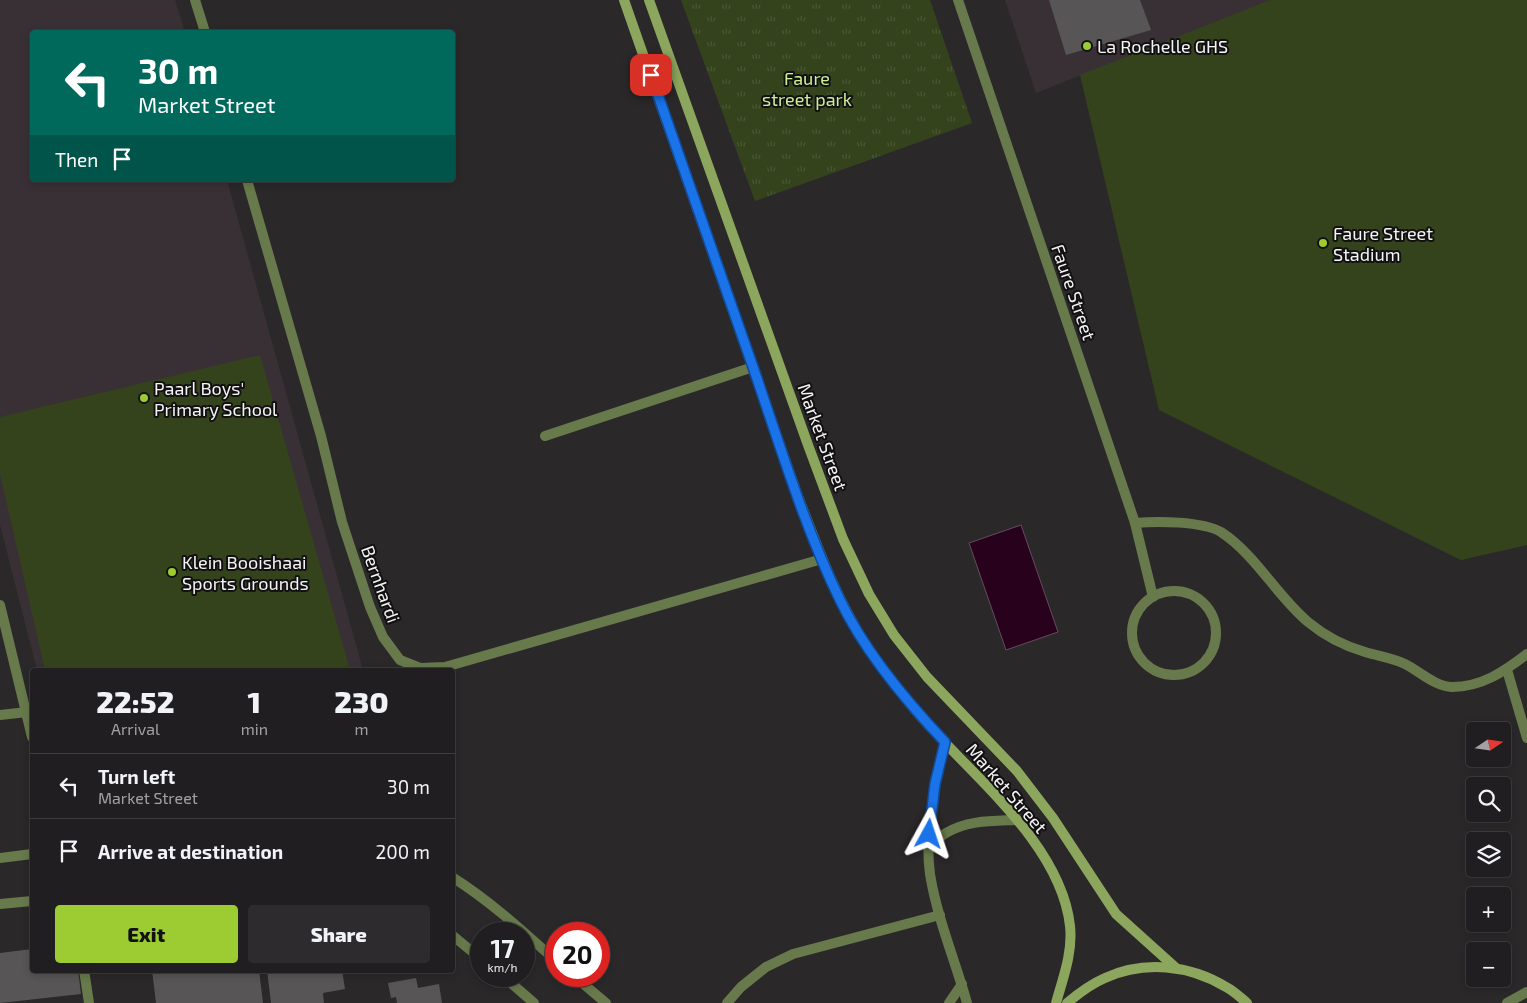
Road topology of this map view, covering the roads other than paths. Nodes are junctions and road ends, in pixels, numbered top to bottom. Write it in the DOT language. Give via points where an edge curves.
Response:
graph roads {
  1 [pos="195,0"];
  2 [pos="624,0"];
  3 [pos="649,0"];
  4 [pos="958,0"];
  5 [pos="203,30"];
  6 [pos="248,182"];
  7 [pos="753,367"];
  8 [pos="545,436"];
  9 [pos="1135,523"];
  10 [pos="822,559"];
  11 [pos="1153,597"];
  12 [pos="0,605"];
  13 [pos="1527,654"];
  14 [pos="420,668"];
  15 [pos="420,668"];
  16 [pos="1507,670"];
  17 [pos="26,712"];
  18 [pos="0,716"];
  19 [pos="30,728"];
  20 [pos="1527,738"];
  21 [pos="945,742"];
  22 [pos="1016,820"];
  23 [pos="928,848"];
  24 [pos="30,854"];
  25 [pos="0,858"];
  26 [pos="455,879"];
  27 [pos="30,901"];
  28 [pos="0,904"];
  29 [pos="940,915"];
  30 [pos="455,937"];
  31 [pos="470,950"];
  32 [pos="545,951"];
  33 [pos="1176,968"];
  34 [pos="85,973"];
  35 [pos="962,984"];
  36 [pos="516,987"];
  37 [pos="587,987"];
  38 [pos="1527,992"];
  39 [pos="90,1003"];
  40 [pos="534,1003"];
  41 [pos="606,1003"];
  42 [pos="727,1003"];
  43 [pos="949,1003"];
  44 [pos="967,1003"];
  45 [pos="1056,1003"];
  46 [pos="1067,1003"];
  47 [pos="1248,1003"];
  48 [pos="1507,1003"];
  1 -- 5 [label="street"];
  2 -- 7 [label="main road, Market Street"];
  3 -- 33 [label="main road, Market Street" via="843,539 869,594 894,635 927,678 1017,770 1116,914"];
  4 -- 9 [label="street, Faure Street"];
  6 -- 15 [label="street, Bernhardi" via="321,436 342,522 370,607 383,637 400,660"];
  7 -- 8 [label="street"];
  7 -- 10 [label="main road, Market Street"];
  9 -- 11 [label="street, Faure Street"];
  9 -- 16 [label="street" via="1198,525 1220,532 1249,556 1295,610 1322,633 1355,649 1403,663 1442,684 1451,687 1475,684"];
  10 -- 14 [label="street, Bernhardi" via="445,667"];
  10 -- 21 [label="main road, Market Street" via="840,602 870,650 916,711"];
  11 -- 11 [label="street" via="1168,591 1184,592 1199,599 1210,611 1216,626 1215,643 1208,658 1196,669 1181,674 1164,674 1138,654 1133,639 1134,623 1140,608"];
  12 -- 17 [label="street"];
  13 -- 16 [label="street"];
  16 -- 20 [label="street"];
  17 -- 18 [label="street"];
  17 -- 19 [label="street"];
  21 -- 22 [label="main road, Market Street"];
  21 -- 23 [label="street" via="935,784"];
  22 -- 23 [label="street" via="961,826 945,833"];
  22 -- 45 [label="main road, Market Street" via="1049,864 1068,907 1070,950"];
  23 -- 29 [label="street" via="930,874"];
  24 -- 25 [label="street"];
  26 -- 32 [label="street" via="502,913"];
  27 -- 28 [label="street"];
  29 -- 35 [label="street"];
  29 -- 42 [label="street" via="793,954 766,967 740,987"];
  30 -- 31 [label="street"];
  33 -- 46 [label="main road" via="1128,970 1105,977"];
  33 -- 47 [label="main road" via="1203,975"];
  34 -- 39 [label="street"];
  35 -- 43 [label="street"];
  35 -- 44 [label="street"];
  36 -- 40 [label="street"];
  37 -- 41 [label="street"];
  38 -- 48 [label="street"];
}
